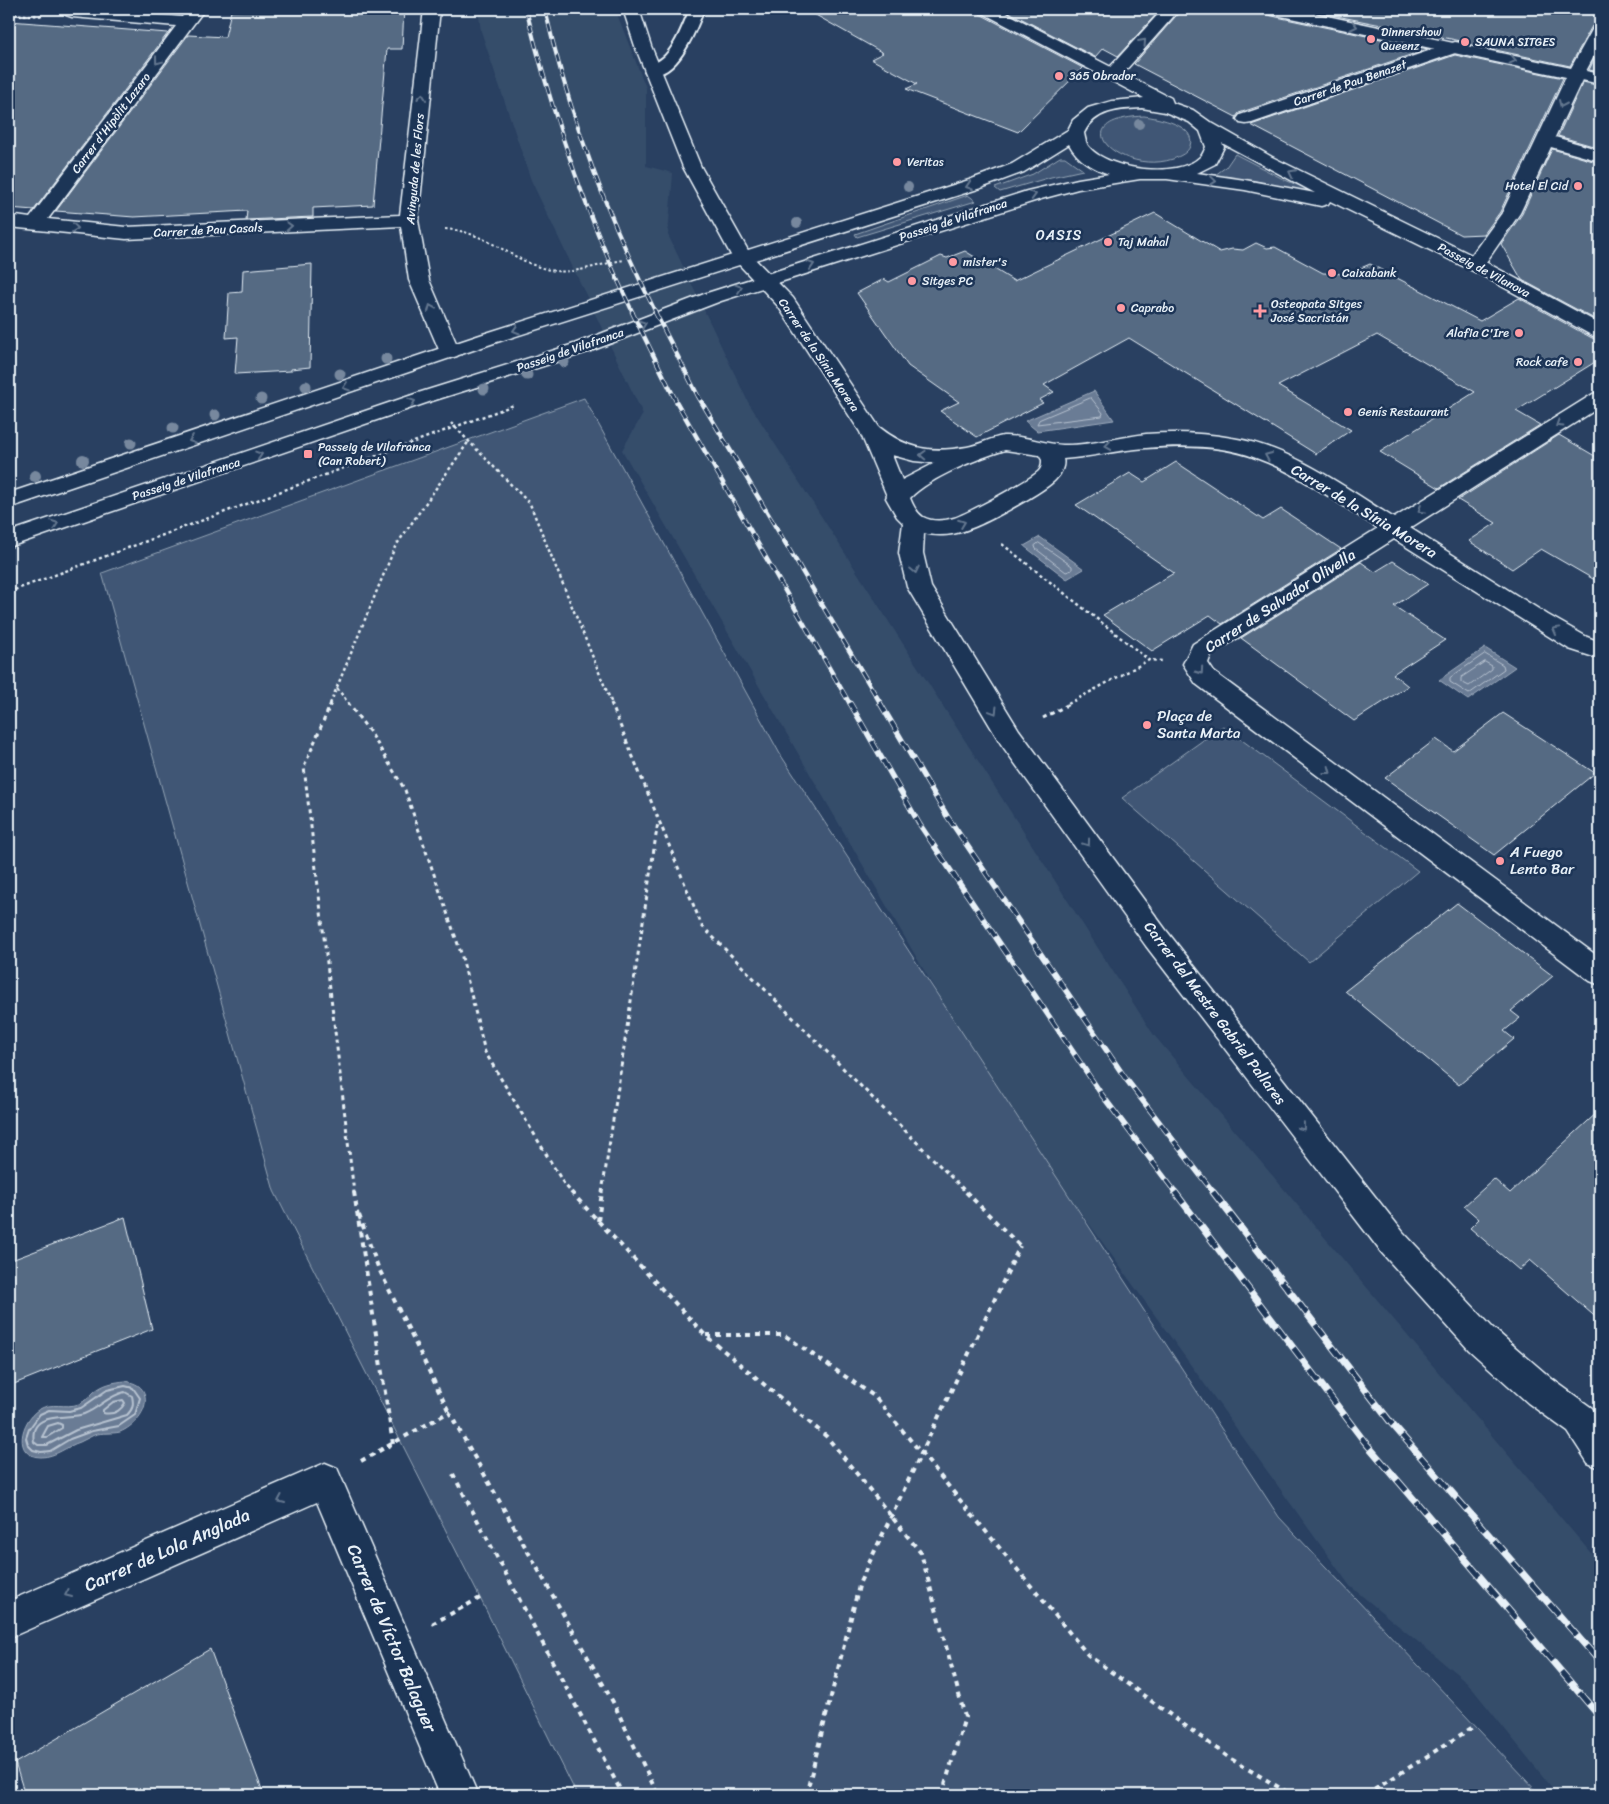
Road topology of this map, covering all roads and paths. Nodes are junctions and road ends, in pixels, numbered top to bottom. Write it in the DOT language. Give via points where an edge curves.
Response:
graph roads {
  1 [pos="432,9"];
  2 [pos="697,9"];
  3 [pos="987,9"];
  4 [pos="1172,9"];
  5 [pos="1272,9"];
  6 [pos="73,10"];
  7 [pos="633,10"];
  8 [pos="144,13"];
  9 [pos="193,15"];
  10 [pos="1600,30"];
  11 [pos="1455,47"];
  12 [pos="1088,62"];
  13 [pos="653,71"];
  14 [pos="1576,74"];
  15 [pos="1116,76"];
  16 [pos="1600,79"];
  17 [pos="1176,110"];
  18 [pos="1094,111"];
  19 [pos="1246,119"];
  20 [pos="1206,126"];
  21 [pos="1075,133"];
  22 [pos="1546,140"];
  23 [pos="1600,156"];
  24 [pos="1135,175"];
  25 [pos="1165,175"];
  26 [pos="1366,211"];
  27 [pos="409,220"];
  28 [pos="9,221"];
  29 [pos="34,224"];
  30 [pos="411,239"];
  31 [pos="742,257"];
  32 [pos="1475,264"];
  33 [pos="555,271"];
  34 [pos="764,280"];
  35 [pos="1600,332"];
  36 [pos="450,352"];
  37 [pos="1600,398"];
  38 [pos="519,403"];
  39 [pos="871,432"];
  40 [pos="1047,451"];
  41 [pos="972,453"];
  42 [pos="897,498"];
  43 [pos="9,501"];
  44 [pos="972,519"];
  45 [pos="915,522"];
  46 [pos="1393,527"];
  47 [pos="9,540"];
  48 [pos="9,592"];
  49 [pos="1600,651"];
  50 [pos="1149,660"];
  51 [pos="1195,664"];
  52 [pos="336,688"];
  53 [pos="1010,737"];
  54 [pos="658,821"];
  55 [pos="1600,973"];
  56 [pos="356,1208"];
  57 [pos="598,1221"];
  58 [pos="705,1335"];
  59 [pos="448,1412"];
  60 [pos="1590,1422"];
  61 [pos="393,1444"];
  62 [pos="1600,1450"];
  63 [pos="365,1459"];
  64 [pos="453,1474"];
  65 [pos="325,1480"];
  66 [pos="480,1598"];
  67 [pos="9,1620"];
  68 [pos="394,1644"];
  69 [pos="1473,1727"];
  70 [pos="459,1795"];
  71 [pos="623,1795"];
  72 [pos="658,1795"];
  73 [pos="806,1795"];
  74 [pos="942,1795"];
  75 [pos="1292,1795"];
  76 [pos="1366,1795"];
  27 -- 1 [label="street, Avinguda de les Flors, one-way"];
  2 -- 13 [label="lane" via="675,56"];
  3 -- 12 [label="street"];
  15 -- 4 [label="street, one-way"];
  5 -- 11 [label="street, one-way"];
  6 -- 8 [label="street"];
  7 -- 13 [label="street, Carrer de la Sínia Morera" via="632,18"];
  8 -- 9 [label="street"];
  9 -- 29 [label="street, Carrer d'Hipòlit Lazaro, one-way"];
  10 -- 14 [label="street"];
  11 -- 14 [label="street, one-way"];
  11 -- 19 [label="street, Carrer de Pau Benazet"];
  12 -- 15 [label="street"];
  12 -- 18 [label="street" via="1102,82 1101,99"];
  13 -- 31 [label="street, Carrer de la Sínia Morera" via="692,167"];
  14 -- 16 [label="street"];
  14 -- 22 [label="street, one-way"];
  15 -- 17 [label="street" via="1162,99"];
  17 -- 18 [label="street" via="1128,104"];
  17 -- 20 [label="street, Passeig de Vilanova"];
  18 -- 21 [label="street, Passeig de Vilafranca" via="1083,118"];
  20 -- 25 [label="street" via="1215,143 1209,159 1188,171"];
  26 -- 20 [label="street, Passeig de Vilanova, one-way"];
  21 -- 24 [label="street" via="1082,152 1094,161"];
  21 -- 31 [label="street, Passeig de Vilafranca, one-way" via="1006,174"];
  22 -- 23 [label="street"];
  22 -- 32 [label="street" via="1511,213"];
  24 -- 25 [label="street"];
  34 -- 24 [label="street, Passeig de Vilafranca, one-way" via="1034,195"];
  25 -- 26 [label="street, Passeig de Vilanova, one-way" via="1300,194"];
  26 -- 32 [label="street, Passeig de Vilanova"];
  29 -- 27 [label="street, Carrer de Pau Casals, one-way" via="126,233"];
  27 -- 30 [label="street, Avinguda de les Flors"];
  28 -- 29 [label="street, Carrer de Pau Casals"];
  30 -- 33 [label="path" via="443,229 467,230"];
  36 -- 30 [label="street, Avinguda de les Flors, one-way" via="419,280"];
  31 -- 34 [label="street, Carrer de la Sínia Morera"];
  31 -- 36 [label="street, Passeig de Vilafranca, one-way"];
  32 -- 35 [label="street, Passeig de Vilanova"];
  34 -- 39 [label="street, Carrer de la Sínia Morera" via="786,302"];
  47 -- 34 [label="street, Passeig de Vilafranca, one-way" via="581,348"];
  36 -- 43 [label="street, Passeig de Vilafranca, one-way"];
  37 -- 46 [label="street, Carrer de Salvador Olivella, one-way"];
  38 -- 48 [label="path"];
  41 -- 39 [label="street, Carrer de la Sínia Morera, one-way" via="910,454 895,450"];
  39 -- 42 [label="street, Carrer de la Sínia Morera"];
  40 -- 41 [label="street, Carrer de la Sínia Morera" via="1020,444 1004,444"];
  40 -- 44 [label="street" via="1053,460 1048,475"];
  46 -- 40 [label="street, Carrer de la Sínia Morera, one-way" via="1288,464 1235,445 1177,440"];
  41 -- 42 [label="street, Carrer de la Sínia Morera" via="911,484"];
  42 -- 45 [label="street, Carrer de la Sínia Morera" via="904,512"];
  45 -- 44 [label="street, one-way" via="941,528"];
  44 -- 50 [label="path"];
  45 -- 53 [label="street, Carrer del Mestre Gabriel Pallares, one-way" via="911,553 919,587"];
  49 -- 46 [label="street, Carrer de la Sínia Morera, one-way" via="1578,643 1540,621"];
  46 -- 51 [label="street, Carrer de Salvador Olivella" via="1202,650"];
  50 -- 51 [label="path"];
  50 -- 53 [label="path"];
  51 -- 55 [label="street, Carrer de Salvador Olivella, one-way" via="1205,678"];
  52 -- 54 [label="path" via="395,547 469,441 530,504"];
  52 -- 56 [label="path" via="304,767"];
  52 -- 57 [label="path" via="372,735 405,790 462,954 485,1052 564,1184"];
  53 -- 60 [label="street, Carrer del Mestre Gabriel Pallares, one-way" via="1156,938 1392,1242 1481,1339 1540,1391"];
  54 -- 57 [label="path"];
  54 -- 73 [label="path, bridge" via="702,926 1020,1246 860,1582"];
  56 -- 59 [label="path" via="378,1267"];
  56 -- 61 [label="path"];
  57 -- 58 [label="path"];
  58 -- 74 [label="path" via="827,1437 921,1553 965,1717"];
  58 -- 75 [label="path" via="784,1335 874,1396 1088,1655 1231,1759"];
  59 -- 61 [label="path"];
  59 -- 72 [label="path" via="613,1702"];
  60 -- 62 [label="street, Carrer del Mestre Gabriel Pallares"];
  61 -- 63 [label="path"];
  64 -- 71 [label="path"];
  65 -- 67 [label="street, Carrer de Lola Anglada, one-way"];
  65 -- 68 [label="street, Carrer de Víctor Balaguer"];
  66 -- 68 [label="path"];
  68 -- 70 [label="street, Carrer de Víctor Balaguer"];
  69 -- 76 [label="path"];
}
